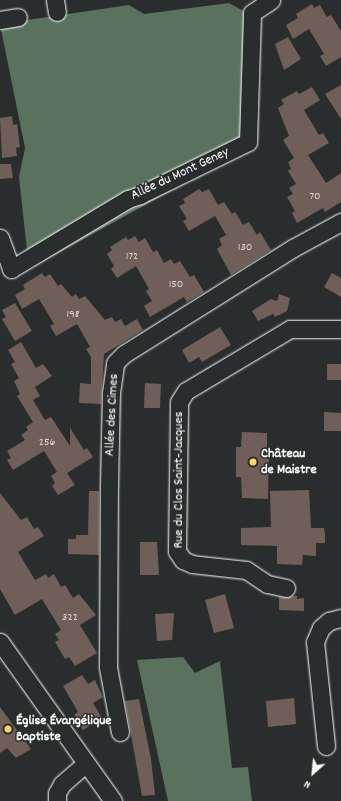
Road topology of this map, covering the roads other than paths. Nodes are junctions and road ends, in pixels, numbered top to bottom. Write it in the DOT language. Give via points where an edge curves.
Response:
graph roads {
  1 [pos="271,0"];
  2 [pos="18,18"];
  3 [pos="0,20"];
  4 [pos="341,222"];
  5 [pos="0,238"];
  6 [pos="5,272"];
  7 [pos="341,329"];
  8 [pos="286,588"];
  9 [pos="341,618"];
  10 [pos="0,642"];
  11 [pos="120,732"];
  12 [pos="326,746"];
  13 [pos="85,764"];
  14 [pos="57,801"];
  15 [pos="113,801"];
  1 -- 6 [label="street, Allée du Mont Geney" via="252,13 248,142 128,199"];
  2 -- 3 [label="street"];
  4 -- 11 [label="street, Allée des Cimes" via="294,248 131,349 116,363 111,393 109,463 108,667"];
  5 -- 6 [label="street, Allée du Mont Geney"];
  7 -- 8 [label="street, Rue du Clos Saint-Jacques" via="290,330 186,391 179,402 177,552 183,560 192,564 246,570 267,584"];
  9 -- 12 [label="street" via="329,621 321,628 315,642"];
  10 -- 13 [label="street"];
  13 -- 14 [label="street" via="62,784 57,793"];
  13 -- 15 [label="street"];
}
